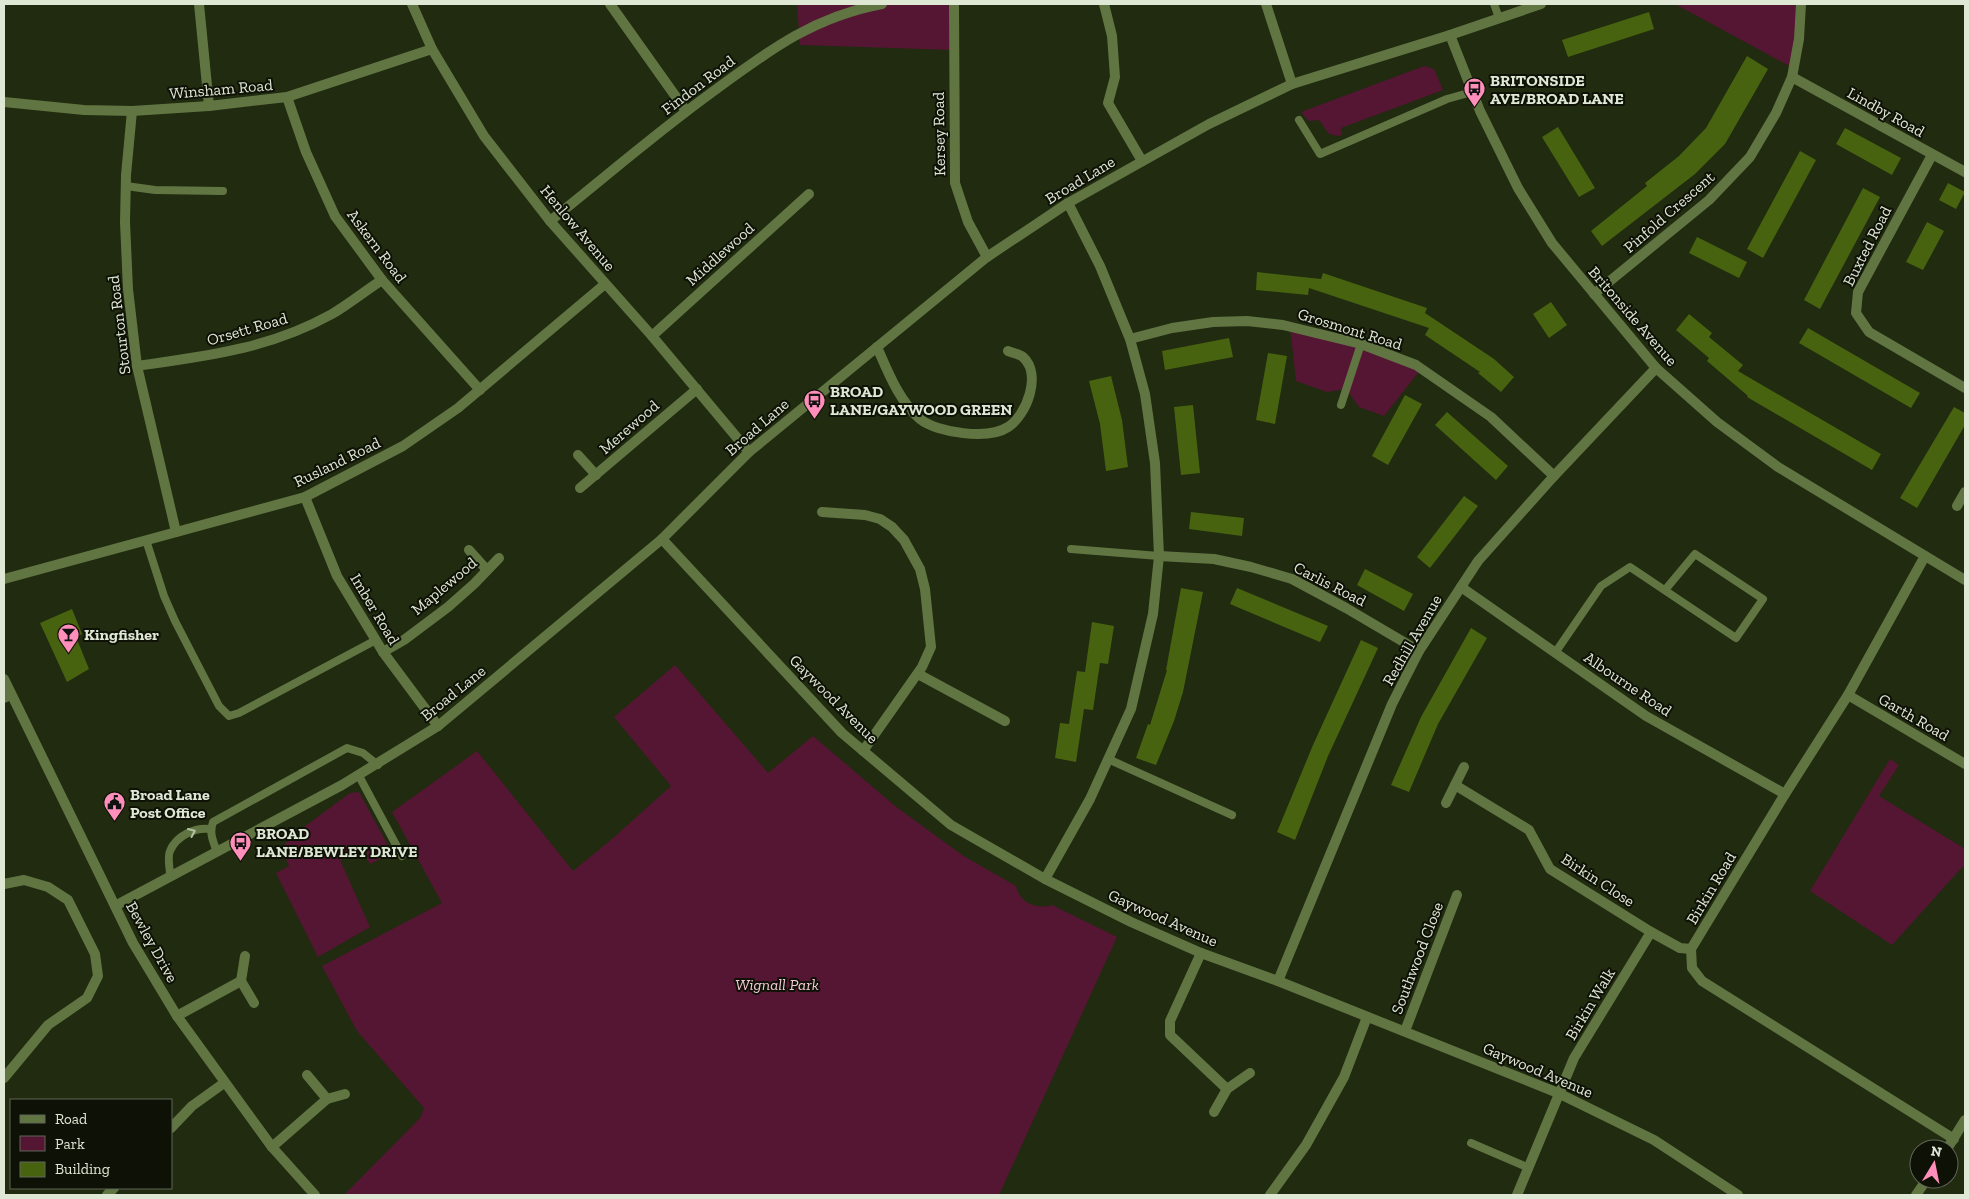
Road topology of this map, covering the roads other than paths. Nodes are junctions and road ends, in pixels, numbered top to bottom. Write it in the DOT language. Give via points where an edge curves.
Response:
graph roads {
  1 [pos="199,4"];
  2 [pos="412,4"];
  3 [pos="610,4"];
  4 [pos="882,4"];
  5 [pos="954,4"];
  6 [pos="1104,4"];
  7 [pos="1266,4"];
  8 [pos="1494,4"];
  9 [pos="1540,4"];
  10 [pos="1801,4"];
  11 [pos="1499,18"];
  12 [pos="1450,35"];
  13 [pos="432,49"];
  14 [pos="1792,77"];
  15 [pos="1292,84"];
  16 [pos="1472,92"];
  17 [pos="287,97"];
  18 [pos="4,102"];
  19 [pos="209,106"];
  20 [pos="132,111"];
  21 [pos="686,111"];
  22 [pos="1299,120"];
  23 [pos="1932,155"];
  24 [pos="1142,161"];
  25 [pos="1965,172"];
  26 [pos="126,186"];
  27 [pos="223,191"];
  28 [pos="809,194"];
  29 [pos="1068,203"];
  30 [pos="550,221"];
  31 [pos="987,257"];
  32 [pos="382,280"];
  33 [pos="605,284"];
  34 [pos="1594,294"];
  35 [pos="652,336"];
  36 [pos="1130,338"];
  37 [pos="1361,344"];
  38 [pos="877,347"];
  39 [pos="1008,351"];
  40 [pos="137,366"];
  41 [pos="1656,368"];
  42 [pos="1965,388"];
  43 [pos="697,389"];
  44 [pos="480,390"];
  45 [pos="1341,405"];
  46 [pos="749,452"];
  47 [pos="578,454"];
  48 [pos="596,475"];
  49 [pos="1554,476"];
  50 [pos="580,488"];
  51 [pos="1965,492"];
  52 [pos="305,497"];
  53 [pos="1957,506"];
  54 [pos="822,512"];
  55 [pos="176,532"];
  56 [pos="662,539"];
  57 [pos="146,540"];
  58 [pos="1071,549"];
  59 [pos="469,550"];
  60 [pos="1159,556"];
  61 [pos="1925,556"];
  62 [pos="499,558"];
  63 [pos="487,570"];
  64 [pos="4,579"];
  65 [pos="1965,580"];
  66 [pos="1461,587"];
  67 [pos="1666,590"];
  68 [pos="376,640"];
  69 [pos="1419,651"];
  70 [pos="383,652"];
  71 [pos="1555,653"];
  72 [pos="918,674"];
  73 [pos="4,679"];
  74 [pos="1848,695"];
  75 [pos="7,696"];
  76 [pos="1005,721"];
  77 [pos="438,726"];
  78 [pos="863,751"];
  79 [pos="1108,759"];
  80 [pos="1965,764"];
  81 [pos="378,765"];
  82 [pos="1464,767"];
  83 [pos="359,776"];
  84 [pos="1455,785"];
  85 [pos="1785,794"];
  86 [pos="1446,803"];
  87 [pos="1232,815"];
  88 [pos="210,829"];
  89 [pos="217,852"];
  90 [pos="402,856"];
  91 [pos="170,875"];
  92 [pos="1045,879"];
  93 [pos="4,884"];
  94 [pos="1457,895"];
  95 [pos="115,906"];
  96 [pos="1651,932"];
  97 [pos="1691,950"];
  98 [pos="1201,953"];
  99 [pos="245,956"];
  100 [pos="241,981"];
  101 [pos="1278,981"];
  102 [pos="254,1002"];
  103 [pos="177,1016"];
  104 [pos="1367,1017"];
  105 [pos="1405,1031"];
  106 [pos="1250,1073"];
  107 [pos="307,1075"];
  108 [pos="4,1078"];
  109 [pos="224,1083"];
  110 [pos="1227,1089"];
  111 [pos="1558,1093"];
  112 [pos="345,1094"];
  113 [pos="327,1099"];
  114 [pos="1214,1112"];
  115 [pos="1965,1120"];
  116 [pos="172,1127"];
  117 [pos="1954,1139"];
  118 [pos="1471,1143"];
  119 [pos="272,1147"];
  120 [pos="1529,1168"];
  121 [pos="315,1195"];
  122 [pos="1270,1195"];
  123 [pos="1517,1195"];
  124 [pos="1738,1195"];
  1 -- 19 [label="street"];
  2 -- 13 [label="street, Henlow Avenue"];
  3 -- 21 [label="street"];
  4 -- 21 [label="street, Findon Road" via="817,23 774,46"];
  5 -- 31 [label="street, Kersey Road" via="955,183 968,222"];
  6 -- 24 [label="street" via="1112,36 1114,77 1108,102"];
  7 -- 15 [label="street"];
  8 -- 11 [label="lane"];
  9 -- 11 [label="street, Broad Lane"];
  10 -- 14 [label="street, Pinfold Crescent"];
  11 -- 12 [label="street, Broad Lane"];
  12 -- 15 [label="street, Broad Lane"];
  12 -- 16 [label="street, Britonside Avenue"];
  13 -- 17 [label="street, Winsham Road"];
  13 -- 30 [label="street, Henlow Avenue" via="484,136"];
  14 -- 23 [label="street, Lindby Road"];
  14 -- 34 [label="street, Pinfold Crescent" via="1750,158 1709,200"];
  15 -- 24 [label="street, Broad Lane" via="1216,120"];
  16 -- 22 [label="lane" via="1447,99 1320,154"];
  16 -- 34 [label="street, Britonside Avenue" via="1518,188 1552,243"];
  17 -- 19 [label="street, Winsham Road"];
  17 -- 32 [label="street, Askern Road" via="306,152 336,216"];
  18 -- 20 [label="street, Winsham Road"];
  19 -- 20 [label="street, Winsham Road"];
  20 -- 26 [label="street, Stourton Road"];
  21 -- 30 [label="street, Findon Road"];
  23 -- 25 [label="street, Lindby Road"];
  23 -- 42 [label="street, Buxted Road" via="1858,292 1856,313 1869,332"];
  24 -- 29 [label="street, Broad Lane"];
  26 -- 27 [label="lane" via="155,190"];
  26 -- 40 [label="street, Stourton Road" via="128,289"];
  28 -- 35 [label="street, Middlewood"];
  29 -- 31 [label="street, Broad Lane"];
  29 -- 36 [label="street" via="1100,266"];
  30 -- 33 [label="street, Henlow Avenue"];
  31 -- 38 [label="street, Broad Lane"];
  32 -- 40 [label="street, Orsett Road" via="333,313 278,339 223,354"];
  32 -- 44 [label="street, Askern Road"];
  33 -- 35 [label="street, Henlow Avenue"];
  33 -- 44 [label="street, Rusland Road"];
  34 -- 41 [label="street, Britonside Avenue"];
  35 -- 43 [label="street, Henlow Avenue"];
  36 -- 37 [label="street, Grosmont Road" via="1213,322 1248,321 1283,325"];
  36 -- 60 [label="street" via="1145,394 1155,463"];
  37 -- 45 [label="lane"];
  37 -- 49 [label="street, Grosmont Road" via="1416,365 1491,417"];
  38 -- 39 [label="street" via="903,398 922,420 947,432 988,434 1008,427 1021,412 1033,386 1032,372 1022,356"];
  38 -- 46 [label="street, Broad Lane"];
  40 -- 55 [label="street, Stourton Road"];
  41 -- 49 [label="street, Redhill Avenue"];
  41 -- 61 [label="street, Britonside Avenue" via="1717,422 1778,467"];
  43 -- 46 [label="street, Henlow Avenue"];
  43 -- 48 [label="street, Merewood"];
  44 -- 52 [label="street, Rusland Road" via="403,446"];
  46 -- 56 [label="street, Broad Lane"];
  47 -- 48 [label="street"];
  48 -- 50 [label="street, Merewood"];
  49 -- 66 [label="street, Redhill Avenue" via="1478,561"];
  51 -- 53 [label="street"];
  52 -- 55 [label="street, Rusland Road"];
  52 -- 68 [label="street, Imber Road" via="337,576"];
  54 -- 72 [label="street" via="880,518 904,540 920,569 925,589 931,647"];
  55 -- 57 [label="street, Rusland Road"];
  56 -- 77 [label="street, Broad Lane"];
  56 -- 78 [label="street, Gaywood Avenue" via="842,733"];
  57 -- 64 [label="street, Rusland Road"];
  57 -- 68 [label="lane" via="164,596 179,629 219,706 229,716"];
  58 -- 60 [label="lane"];
  59 -- 63 [label="street"];
  60 -- 69 [label="street, Carlis Road" via="1214,559 1292,579"];
  60 -- 79 [label="street" via="1153,614 1131,709"];
  61 -- 65 [label="street, Britonside Avenue"];
  61 -- 74 [label="street, Birkin Road"];
  62 -- 63 [label="street, Maplewood"];
  63 -- 70 [label="street, Maplewood" via="448,606"];
  66 -- 69 [label="street, Redhill Avenue"];
  66 -- 71 [label="street, Albourne Road"];
  67 -- 67 [label="lane" via="1736,638 1764,599 1695,554"];
  67 -- 71 [label="lane" via="1630,567 1601,586"];
  68 -- 70 [label="street, Imber Road"];
  69 -- 101 [label="street, Redhill Avenue" via="1392,704"];
  70 -- 77 [label="street, Imber Road"];
  71 -- 85 [label="street, Albourne Road" via="1646,716"];
  72 -- 76 [label="street"];
  72 -- 78 [label="street"];
  73 -- 75 [label="street, Bewley Drive"];
  74 -- 80 [label="street, Garth Road"];
  74 -- 85 [label="street, Birkin Road"];
  75 -- 95 [label="street, Bewley Drive"];
  77 -- 81 [label="street, Broad Lane"];
  78 -- 92 [label="street, Gaywood Avenue" via="951,825"];
  79 -- 87 [label="lane"];
  79 -- 92 [label="street" via="1090,799"];
  81 -- 83 [label="street, Broad Lane"];
  81 -- 88 [label="lane" via="363,753 347,748 213,822"];
  82 -- 84 [label="street"];
  83 -- 89 [label="street, Broad Lane"];
  83 -- 90 [label="lane"];
  84 -- 86 [label="street"];
  84 -- 96 [label="street, Birkin Close" via="1529,830 1550,869"];
  85 -- 97 [label="street, Birkin Road"];
  88 -- 89 [label="lane"];
  91 -- 88 [label="lane, one-way" via="169,852 177,838 201,828"];
  89 -- 91 [label="street, Broad Lane"];
  91 -- 95 [label="street, Broad Lane"];
  92 -- 98 [label="street, Gaywood Avenue"];
  93 -- 108 [label="street" via="24,880 48,887 68,900 95,954 98,976 87,998 48,1026"];
  94 -- 105 [label="street, Southwood Close"];
  95 -- 103 [label="street, Bewley Drive"];
  96 -- 97 [label="street, Birkin Close" via="1680,948"];
  96 -- 111 [label="street, Birkin Walk" via="1574,1058"];
  97 -- 117 [label="street, Birkin Road" via="1692,968 1702,981"];
  98 -- 101 [label="street, Gaywood Avenue"];
  98 -- 110 [label="street" via="1170,1021 1170,1035"];
  99 -- 100 [label="street"];
  100 -- 102 [label="street"];
  100 -- 103 [label="street"];
  101 -- 104 [label="street, Gaywood Avenue"];
  103 -- 109 [label="street, Bewley Drive"];
  104 -- 105 [label="street, Gaywood Avenue"];
  104 -- 122 [label="street" via="1344,1077 1306,1145"];
  105 -- 111 [label="street, Gaywood Avenue"];
  106 -- 110 [label="street"];
  107 -- 113 [label="street"];
  109 -- 116 [label="street" via="192,1106"];
  109 -- 119 [label="street, Bewley Drive"];
  110 -- 114 [label="street"];
  111 -- 120 [label="street, Birkin Walk"];
  111 -- 124 [label="street, Gaywood Avenue" via="1654,1140"];
  112 -- 113 [label="street"];
  113 -- 119 [label="street"];
  115 -- 117 [label="street"];
  118 -- 120 [label="lane"];
  119 -- 121 [label="street, Bewley Drive"];
  120 -- 123 [label="street, Birkin Walk"];
}
